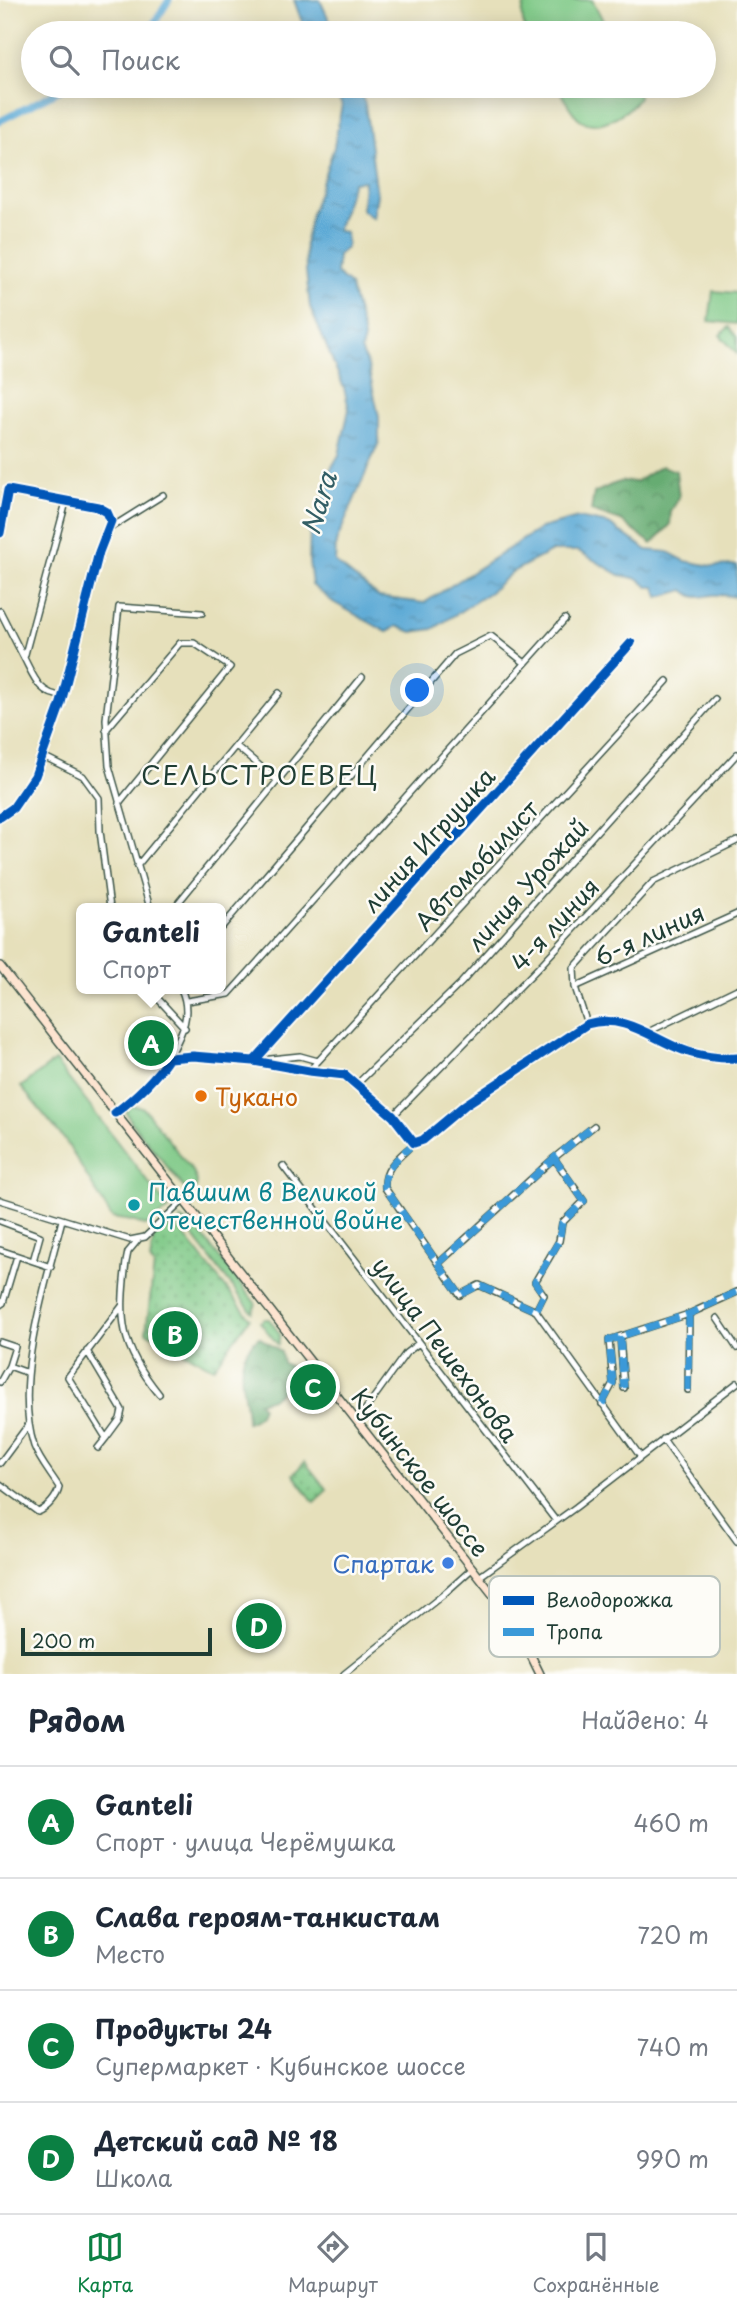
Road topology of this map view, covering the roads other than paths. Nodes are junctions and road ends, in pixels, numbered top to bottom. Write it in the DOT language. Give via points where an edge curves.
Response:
graph roads {
  1 [pos="163,495"];
  2 [pos="66,502"];
  3 [pos="107,530"];
  4 [pos="0,533"];
  5 [pos="1,612"];
  6 [pos="202,613"];
  7 [pos="565,619"];
  8 [pos="631,643"];
  9 [pos="24,659"];
  10 [pos="525,663"];
  11 [pos="362,677"];
  12 [pos="667,681"];
  13 [pos="279,693"];
  14 [pos="63,696"];
  15 [pos="715,699"];
  16 [pos="106,730"];
  17 [pos="236,746"];
  18 [pos="737,754"];
  19 [pos="43,756"];
  20 [pos="278,781"];
  21 [pos="119,803"];
  22 [pos="0,817"];
  23 [pos="737,841"];
  24 [pos="138,866"];
  25 [pos="109,903"];
  26 [pos="149,903"];
  27 [pos="178,903"];
  28 [pos="737,914"];
  29 [pos="226,922"];
  30 [pos="0,966"];
  31 [pos="575,987"];
  32 [pos="737,989"];
  33 [pos="154,994"];
  34 [pos="183,994"];
  35 [pos="187,1002"];
  36 [pos="587,1024"];
  37 [pos="185,1028"];
  38 [pos="648,1032"];
  39 [pos="169,1058"];
  40 [pos="737,1058"];
  41 [pos="254,1061"];
  42 [pos="318,1061"];
  43 [pos="309,1071"];
  44 [pos="357,1084"];
  45 [pos="115,1113"];
  46 [pos="393,1116"];
  47 [pos="594,1126"];
  48 [pos="414,1143"];
  49 [pos="554,1158"];
  50 [pos="283,1166"];
  51 [pos="0,1200"];
  52 [pos="184,1200"];
  53 [pos="62,1220"];
  54 [pos="0,1221"];
  55 [pos="138,1240"];
  56 [pos="0,1250"];
  57 [pos="17,1256"];
  58 [pos="33,1261"];
  59 [pos="438,1264"];
  60 [pos="51,1267"];
  61 [pos="737,1292"];
  62 [pos="0,1305"];
  63 [pos="122,1306"];
  64 [pos="536,1311"];
  65 [pos="689,1314"];
  66 [pos="717,1318"];
  67 [pos="620,1337"];
  68 [pos="0,1342"];
  69 [pos="419,1343"];
  70 [pos="737,1349"];
  71 [pos="88,1352"];
  72 [pos="9,1366"];
  73 [pos="28,1373"];
  74 [pos="0,1382"];
  75 [pos="737,1383"];
  76 [pos="624,1388"];
  77 [pos="688,1390"];
  78 [pos="159,1394"];
  79 [pos="602,1404"];
  80 [pos="357,1421"];
  81 [pos="29,1424"];
  82 [pos="106,1438"];
  83 [pos="663,1439"];
  84 [pos="98,1448"];
  85 [pos="640,1456"];
  86 [pos="0,1463"];
  87 [pos="0,1484"];
  88 [pos="556,1521"];
  89 [pos="737,1541"];
  90 [pos="472,1568"];
  91 [pos="479,1577"];
  92 [pos="489,1591"];
  93 [pos="532,1657"];
  94 [pos="344,1674"];
  95 [pos="540,1674"];
  1 -- 3 [label="street"];
  2 -- 3 [label="street" via="107,512 111,521"];
  2 -- 4 [label="street" via="8,490"];
  2 -- 9 [label="street"];
  3 -- 14 [label="street"];
  5 -- 9 [label="street"];
  6 -- 16 [label="street" via="119,607"];
  7 -- 10 [label="street"];
  8 -- 41 [label="street, линия Игрушка"];
  9 -- 14 [label="street" via="41,688 51,696"];
  10 -- 29 [label="street" via="491,636 455,654"];
  10 -- 35 [label="street" via="229,994"];
  11 -- 20 [label="street"];
  12 -- 42 [label="street, Автомобилист"];
  13 -- 17 [label="street"];
  14 -- 19 [label="street"];
  15 -- 44 [label="street, линия Урожай" via="461,983"];
  16 -- 21 [label="street" via="108,766"];
  16 -- 21 [label="street" via="180,643 194,643 230,667"];
  17 -- 20 [label="street"];
  17 -- 24 [label="street"];
  18 -- 46 [label="street, 4-я линия"];
  19 -- 22 [label="street" via="36,776 13,808"];
  19 -- 25 [label="street" via="83,776 99,798"];
  20 -- 27 [label="street"];
  21 -- 24 [label="street"];
  23 -- 31 [label="street" via="653,883 574,968"];
  24 -- 26 [label="street"];
  28 -- 31 [label="street, 6-я линия"];
  30 -- 45 [label="main road, Кубинское шоссе"];
  31 -- 36 [label="street"];
  32 -- 38 [label="street"];
  33 -- 37 [label="street"];
  34 -- 35 [label="street"];
  35 -- 37 [label="street"];
  36 -- 38 [label="street" via="615,1021"];
  36 -- 48 [label="street"];
  37 -- 39 [label="street"];
  38 -- 40 [label="street" via="684,1051"];
  39 -- 41 [label="street"];
  39 -- 45 [label="street"];
  41 -- 42 [label="street" via="300,1056"];
  41 -- 43 [label="street"];
  42 -- 43 [label="street, Автомобилист"];
  43 -- 44 [label="street" via="345,1075"];
  44 -- 46 [label="street"];
  45 -- 52 [label="main road, Кубинское шоссе"];
  46 -- 48 [label="street"];
  47 -- 49 [label="street"];
  48 -- 59 [label="street" via="390,1166 385,1188"];
  49 -- 59 [label="street"];
  49 -- 64 [label="street" via="584,1201 562,1223 559,1241 536,1282 544,1295"];
  50 -- 69 [label="street, улица Пешехонова"];
  51 -- 53 [label="street"];
  52 -- 55 [label="street"];
  52 -- 80 [label="main road, Кубинское шоссе"];
  53 -- 55 [label="street"];
  53 -- 60 [label="street"];
  54 -- 58 [label="street" via="40,1236"];
  55 -- 63 [label="street" via="128,1252"];
  56 -- 57 [label="street"];
  57 -- 58 [label="street"];
  57 -- 62 [label="street"];
  58 -- 60 [label="street"];
  59 -- 64 [label="street" via="460,1295 479,1285"];
  60 -- 73 [label="street"];
  61 -- 65 [label="street"];
  63 -- 71 [label="street"];
  63 -- 78 [label="street" via="129,1349"];
  64 -- 79 [label="street"];
  65 -- 67 [label="street"];
  65 -- 77 [label="street"];
  66 -- 70 [label="street"];
  67 -- 76 [label="street"];
  67 -- 79 [label="street" via="609,1340 613,1383"];
  68 -- 72 [label="street" via="15,1347"];
  69 -- 80 [label="street" via="406,1353"];
  69 -- 88 [label="street, улица Пешехонова"];
  71 -- 82 [label="street" via="122,1410"];
  71 -- 82 [label="street" via="68,1377"];
  72 -- 73 [label="street"];
  72 -- 74 [label="street"];
  73 -- 81 [label="street"];
  75 -- 83 [label="street"];
  79 -- 85 [label="street"];
  80 -- 90 [label="main road, Кубинское шоссе"];
  81 -- 86 [label="street"];
  81 -- 87 [label="street" via="35,1448 59,1491 46,1509 38,1512"];
  82 -- 84 [label="street"];
  83 -- 85 [label="street"];
  83 -- 89 [label="street"];
  85 -- 88 [label="street"];
  88 -- 91 [label="street"];
  90 -- 91 [label="main road, Кубинское шоссе"];
  90 -- 94 [label="street"];
  91 -- 92 [label="main road, Кубинское шоссе"];
  93 -- 95 [label="main road, Кубинское шоссе"];
}
